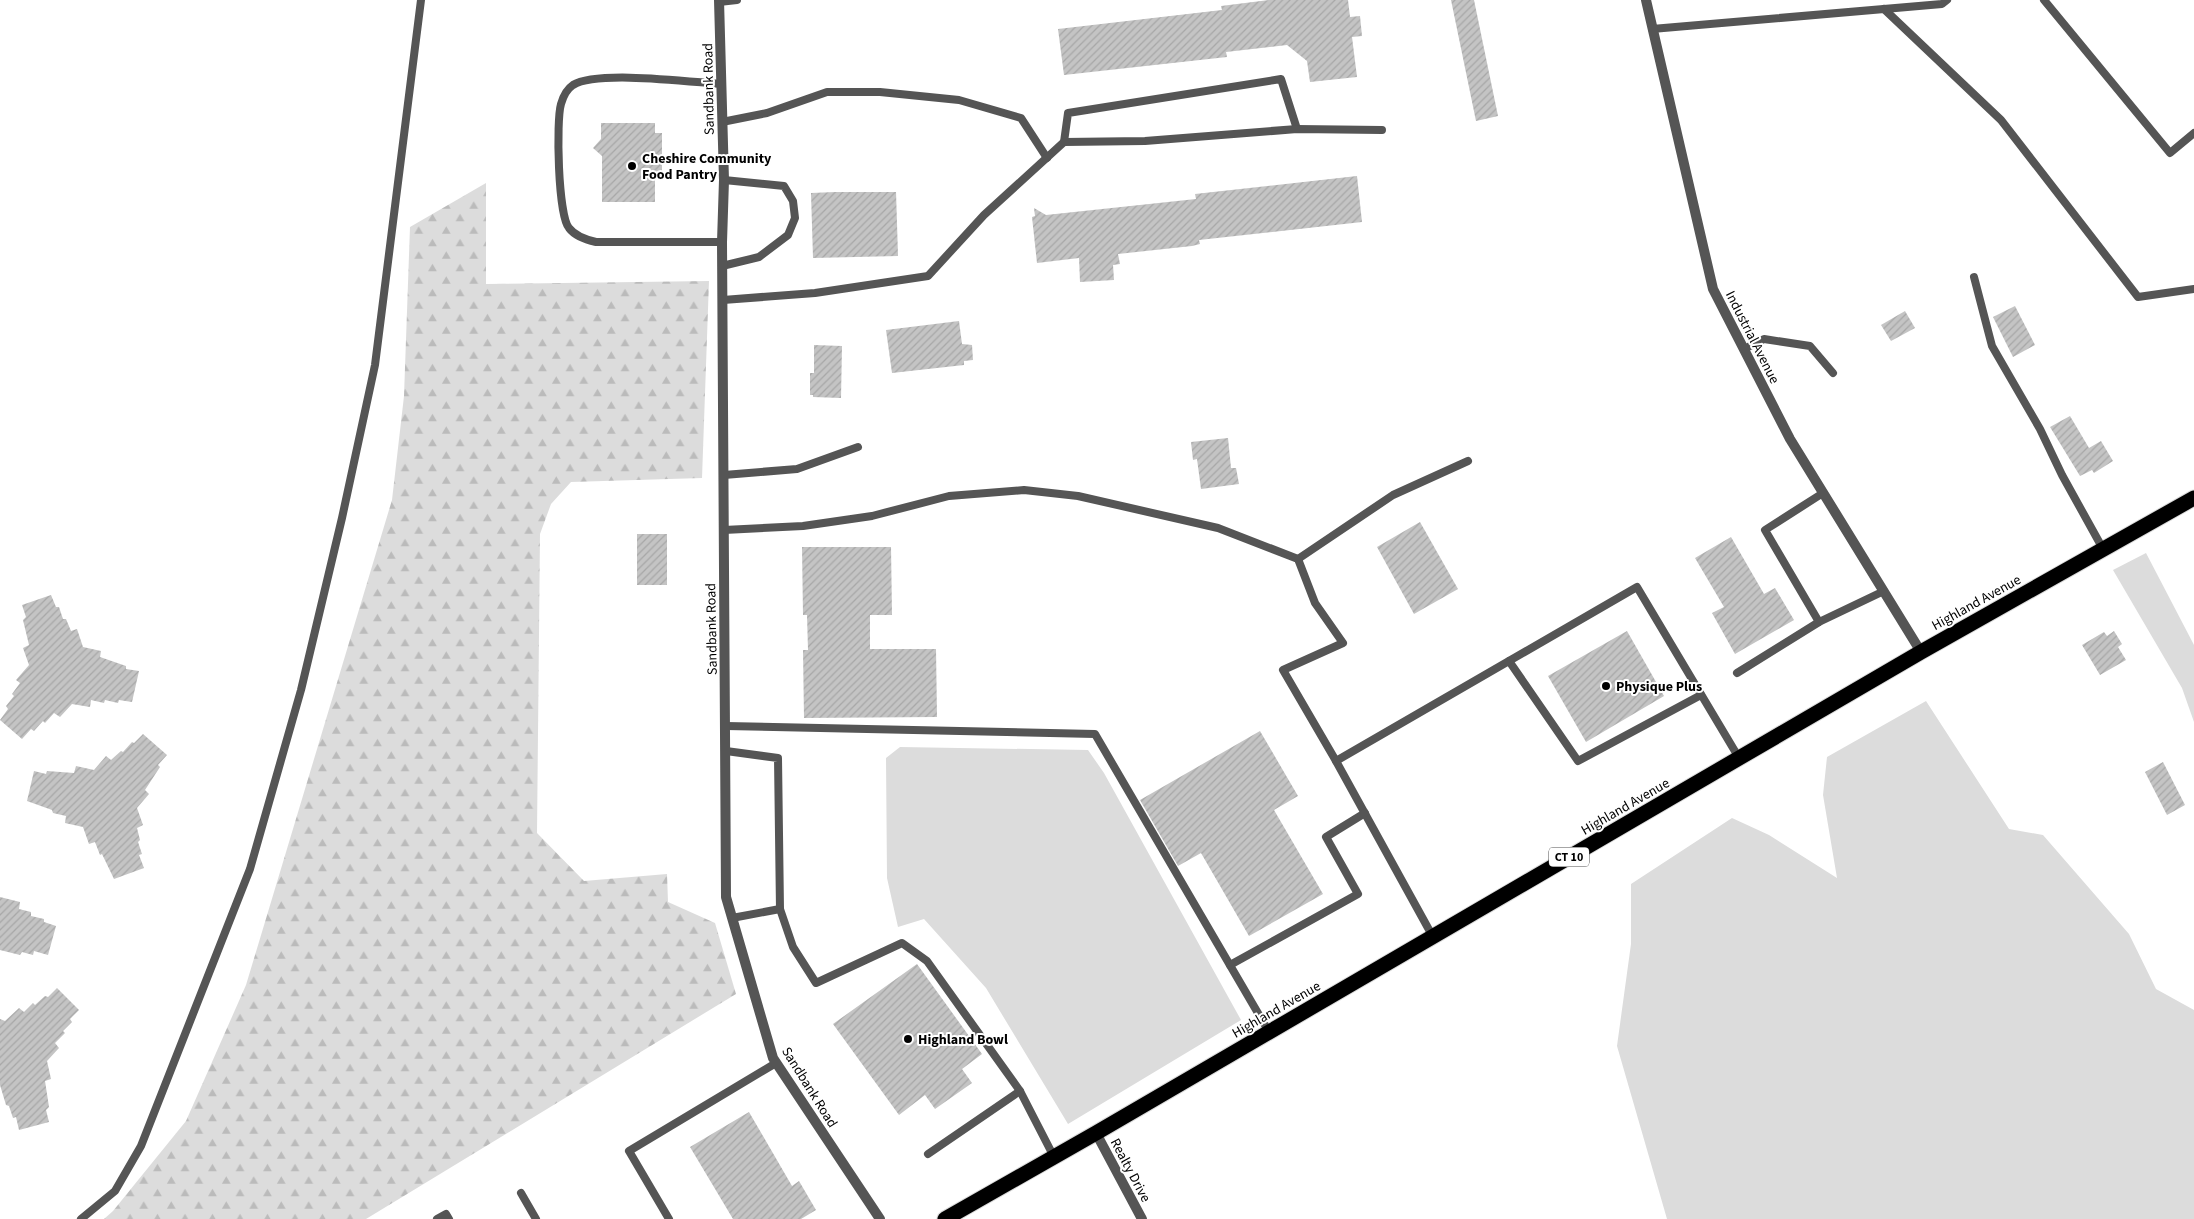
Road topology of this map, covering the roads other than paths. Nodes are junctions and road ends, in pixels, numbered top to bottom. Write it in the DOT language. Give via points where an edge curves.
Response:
graph roads {
  1 [pos="421,0"];
  2 [pos="737,0"];
  3 [pos="1646,0"];
  4 [pos="1947,0"];
  5 [pos="2044,0"];
  6 [pos="719,1"];
  7 [pos="1884,9"];
  8 [pos="1652,29"];
  9 [pos="721,84"];
  10 [pos="722,122"];
  11 [pos="1297,129"];
  12 [pos="1382,130"];
  13 [pos="2194,133"];
  14 [pos="1064,142"];
  15 [pos="1047,158"];
  16 [pos="724,180"];
  17 [pos="722,242"];
  18 [pos="722,266"];
  19 [pos="1974,277"];
  20 [pos="2194,289"];
  21 [pos="723,300"];
  22 [pos="1744,349"];
  23 [pos="1833,373"];
  24 [pos="858,447"];
  25 [pos="1468,461"];
  26 [pos="724,475"];
  27 [pos="1823,493"];
  28 [pos="2194,498"];
  29 [pos="724,530"];
  30 [pos="2104,549"];
  31 [pos="1298,558"];
  32 [pos="1884,591"];
  33 [pos="1819,622"];
  34 [pos="1921,652"];
  35 [pos="1509,661"];
  36 [pos="1737,673"];
  37 [pos="1701,695"];
  38 [pos="726,726"];
  39 [pos="726,751"];
  40 [pos="1739,758"];
  41 [pos="1336,761"];
  42 [pos="1365,814"];
  43 [pos="780,909"];
  44 [pos="732,918"];
  45 [pos="1433,936"];
  46 [pos="1230,965"];
  47 [pos="1269,1032"];
  48 [pos="776,1063"];
  49 [pos="1020,1091"];
  50 [pos="1096,1133"];
  51 [pos="928,1154"];
  52 [pos="1054,1157"];
  53 [pos="521,1193"];
  54 [pos="82,1219"];
  55 [pos="437,1219"];
  56 [pos="449,1219"];
  57 [pos="536,1219"];
  58 [pos="669,1219"];
  59 [pos="880,1219"];
  60 [pos="945,1219"];
  61 [pos="1142,1219"];
  1 -- 54 [label="lane" via="374,365 342,518 300,690 250,868 141,1146 115,1191"];
  2 -- 6 [label="lane"];
  3 -- 8 [label="street, Industrial Avenue"];
  4 -- 7 [label="lane" via="1942,4"];
  5 -- 13 [label="lane" via="2170,153"];
  6 -- 9 [label="street, Sandbank Road"];
  7 -- 8 [label="lane"];
  7 -- 20 [label="lane" via="2001,120 2138,297"];
  8 -- 22 [label="street, Industrial Avenue" via="1713,289"];
  9 -- 10 [label="street, Sandbank Road"];
  9 -- 17 [label="lane" via="596,78 569,88 561,102 558,119 562,206 569,228 596,242"];
  10 -- 15 [label="lane" via="767,113 827,92 880,92 959,100 1021,118"];
  10 -- 16 [label="street, Sandbank Road"];
  11 -- 12 [label="lane"];
  11 -- 14 [label="lane" via="1145,141"];
  11 -- 14 [label="lane" via="1281,79 1068,113"];
  14 -- 15 [label="lane"];
  15 -- 21 [label="lane" via="984,215 928,276 815,293"];
  16 -- 17 [label="street, Sandbank Road"];
  16 -- 18 [label="lane" via="784,186 793,201 795,218 788,234 759,257"];
  17 -- 18 [label="street, Sandbank Road"];
  18 -- 21 [label="street, Sandbank Road"];
  19 -- 30 [label="lane" via="1992,346"];
  21 -- 26 [label="street, Sandbank Road"];
  22 -- 23 [label="lane" via="1764,339 1810,346"];
  22 -- 27 [label="street, Industrial Avenue"];
  24 -- 26 [label="lane" via="798,469"];
  25 -- 31 [label="lane" via="1393,495"];
  26 -- 29 [label="street, Sandbank Road"];
  27 -- 32 [label="street, Industrial Avenue"];
  27 -- 33 [label="lane" via="1765,530"];
  28 -- 30 [label="highway, Highland Avenue / CT 10"];
  29 -- 31 [label="lane" via="803,526 872,516 949,496 1024,490 1078,496 1218,528"];
  29 -- 38 [label="street, Sandbank Road"];
  30 -- 34 [label="highway, Highland Avenue / CT 10"];
  31 -- 41 [label="lane" via="1315,603 1342,643 1283,670"];
  32 -- 33 [label="lane"];
  32 -- 34 [label="street, Industrial Avenue"];
  33 -- 36 [label="lane"];
  34 -- 40 [label="highway, Highland Avenue / CT 10"];
  35 -- 37 [label="lane" via="1578,761"];
  35 -- 37 [label="lane" via="1637,587"];
  35 -- 41 [label="lane"];
  37 -- 40 [label="lane"];
  38 -- 39 [label="street, Sandbank Road"];
  38 -- 46 [label="lane" via="1095,734"];
  39 -- 43 [label="lane" via="778,758"];
  39 -- 44 [label="street, Sandbank Road" via="726,897"];
  40 -- 45 [label="highway, Highland Avenue / CT 10"];
  41 -- 42 [label="lane"];
  42 -- 45 [label="lane"];
  42 -- 46 [label="lane" via="1326,837 1358,894"];
  43 -- 44 [label="lane"];
  43 -- 49 [label="lane" via="792,947 816,983 902,943 927,961"];
  44 -- 48 [label="street, Sandbank Road"];
  45 -- 47 [label="highway, Highland Avenue / CT 10"];
  46 -- 47 [label="lane"];
  47 -- 50 [label="highway, Highland Avenue / CT 10"];
  48 -- 58 [label="lane" via="629,1150"];
  48 -- 59 [label="street, Sandbank Road"];
  49 -- 51 [label="lane"];
  49 -- 52 [label="lane"];
  50 -- 52 [label="highway, Highland Avenue / CT 10"];
  50 -- 61 [label="street, Realty Drive"];
  52 -- 60 [label="highway, Highland Avenue / CT 10"];
  53 -- 57 [label="lane"];
  55 -- 56 [label="lane" via="446,1214"];
}
